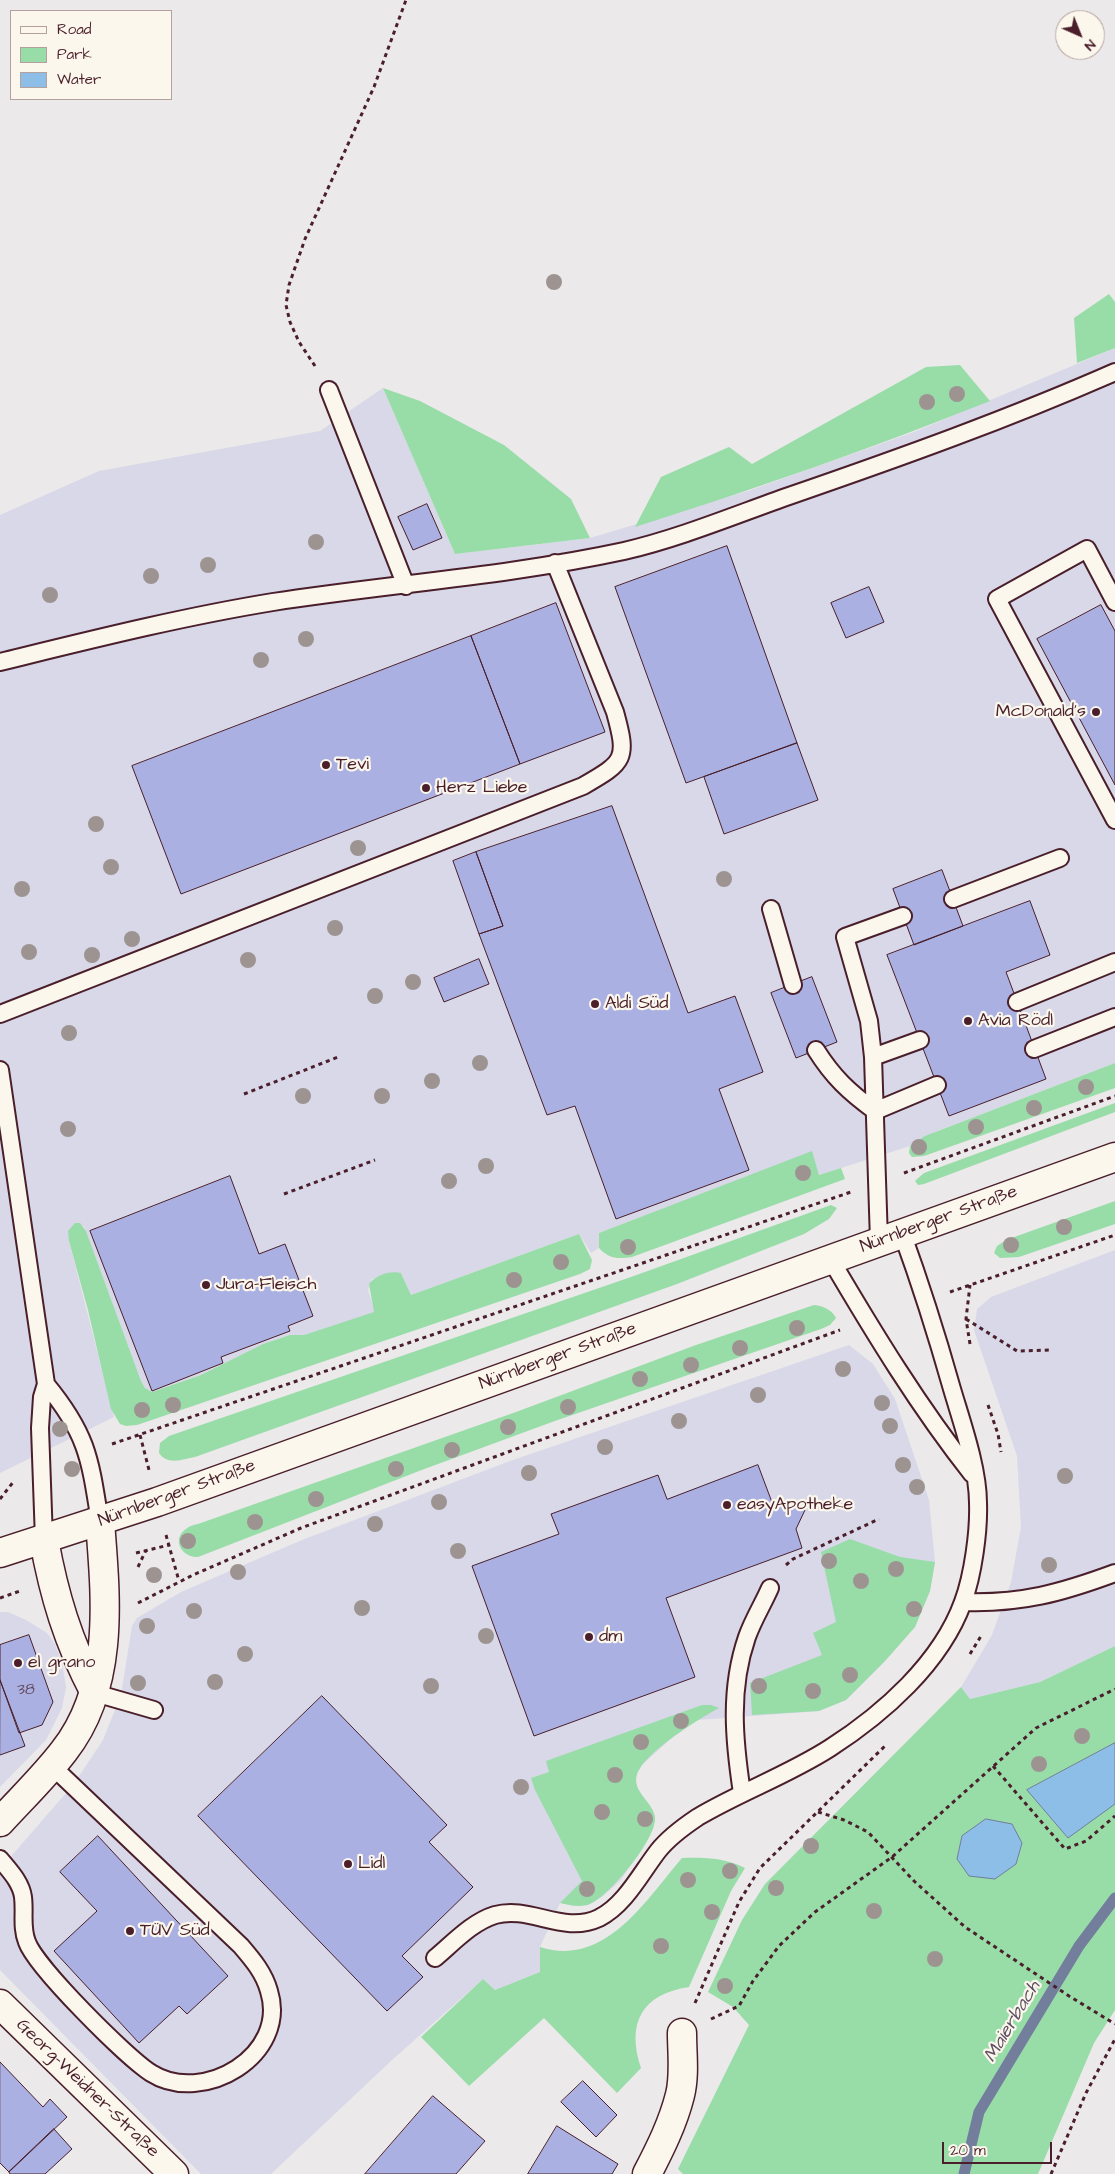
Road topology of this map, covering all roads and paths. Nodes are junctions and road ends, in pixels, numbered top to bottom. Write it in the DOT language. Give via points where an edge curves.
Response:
graph roads {
  1 [pos="406,0"];
  2 [pos="1115,372"];
  3 [pos="329,390"];
  4 [pos="555,563"];
  5 [pos="406,586"];
  6 [pos="1115,602"];
  7 [pos="0,662"];
  8 [pos="1115,820"];
  9 [pos="1060,858"];
  10 [pos="953,899"];
  11 [pos="771,909"];
  12 [pos="903,916"];
  13 [pos="1115,962"];
  14 [pos="792,985"];
  15 [pos="1017,1002"];
  16 [pos="0,1014"];
  17 [pos="1115,1017"];
  18 [pos="920,1040"];
  19 [pos="1034,1049"];
  20 [pos="816,1050"];
  21 [pos="338,1057"];
  22 [pos="873,1057"];
  23 [pos="0,1070"];
  24 [pos="936,1085"];
  25 [pos="244,1094"];
  26 [pos="1115,1096"];
  27 [pos="875,1111"];
  28 [pos="1115,1157"];
  29 [pos="375,1160"];
  30 [pos="878,1183"];
  31 [pos="284,1194"];
  32 [pos="1115,1235"];
  33 [pos="890,1237"];
  34 [pos="831,1260"];
  35 [pos="963,1287"];
  36 [pos="966,1319"];
  37 [pos="841,1330"];
  38 [pos="1052,1350"];
  39 [pos="46,1384"];
  40 [pos="140,1435"];
  41 [pos="117,1443"];
  42 [pos="147,1462"];
  43 [pos="18,1475"];
  44 [pos="974,1475"];
  45 [pos="0,1499"];
  46 [pos="879,1519"];
  47 [pos="100,1522"];
  48 [pos="167,1537"];
  49 [pos="44,1540"];
  50 [pos="169,1545"];
  51 [pos="139,1552"];
  52 [pos="0,1554"];
  53 [pos="793,1559"];
  54 [pos="1115,1573"];
  55 [pos="179,1581"];
  56 [pos="770,1588"];
  57 [pos="963,1602"];
  58 [pos="134,1606"];
  59 [pos="1115,1689"];
  60 [pos="95,1693"];
  61 [pos="154,1710"];
  62 [pos="52,1766"];
  63 [pos="993,1766"];
  64 [pos="742,1793"];
  65 [pos="818,1812"];
  66 [pos="1115,1816"];
  67 [pos="0,1822"];
  68 [pos="892,1857"];
  69 [pos="0,1859"];
  70 [pos="435,1958"];
  71 [pos="0,2004"];
  72 [pos="1115,2024"];
  73 [pos="682,2033"];
  74 [pos="1115,2039"];
  75 [pos="174,2174"];
  76 [pos="647,2174"];
  77 [pos="1051,2174"];
  1 -- 3 [label="path" via="374,87 305,239 286,305 299,342"];
  2 -- 4 [label="lane" via="900,458 677,535 625,550"];
  3 -- 5 [label="lane"];
  4 -- 5 [label="lane"];
  4 -- 16 [label="lane" via="615,712 622,737 622,751 617,764 582,786"];
  5 -- 7 [label="lane" via="272,603 116,634"];
  6 -- 8 [label="lane" via="1087,549 997,599"];
  9 -- 10 [label="lane"];
  11 -- 14 [label="lane"];
  12 -- 22 [label="lane" via="845,936 869,1021"];
  13 -- 15 [label="lane"];
  17 -- 19 [label="lane"];
  18 -- 22 [label="lane"];
  20 -- 27 [label="lane" via="845,1088"];
  21 -- 25 [label="path"];
  22 -- 27 [label="lane"];
  23 -- 39 [label="lane"];
  24 -- 27 [label="lane"];
  26 -- 30 [label="path"];
  27 -- 30 [label="lane"];
  28 -- 33 [label="main road, Nürnberger Straße"];
  29 -- 31 [label="path"];
  30 -- 33 [label="lane"];
  30 -- 40 [label="path"];
  32 -- 35 [label="path"];
  33 -- 34 [label="main road, Nürnberger Straße"];
  33 -- 44 [label="lane" via="927,1300"];
  34 -- 44 [label="lane" via="939,1432"];
  34 -- 47 [label="main road, Nürnberger Straße"];
  36 -- 38 [label="path" via="1017,1351"];
  37 -- 55 [label="path" via="302,1528"];
  39 -- 47 [label="lane" via="74,1420 83,1438"];
  39 -- 49 [label="lane" via="40,1428"];
  40 -- 41 [label="path"];
  40 -- 42 [label="path"];
  43 -- 45 [label="path"];
  44 -- 57 [label="lane" via="978,1501 976,1529"];
  46 -- 53 [label="path"];
  47 -- 49 [label="main road, Nürnberger Straße"];
  47 -- 60 [label="main road" via="103,1643"];
  48 -- 50 [label="path"];
  49 -- 52 [label="main road, Nürnberger Straße"];
  49 -- 60 [label="main road" via="56,1600"];
  50 -- 51 [label="path"];
  50 -- 55 [label="path"];
  54 -- 57 [label="lane" via="1037,1598 995,1603"];
  55 -- 58 [label="path"];
  56 -- 64 [label="lane" via="748,1635 738,1667 734,1702 735,1744"];
  57 -- 64 [label="lane" via="940,1647 909,1683 866,1722 829,1749"];
  59 -- 63 [label="path" via="1036,1728"];
  60 -- 61 [label="lane"];
  60 -- 62 [label="main road" via="77,1732"];
  62 -- 67 [label="main road"];
  62 -- 69 [label="lane" via="241,1946 260,1970 270,1992 272,2012 257,2051 243,2066 225,2076 203,2082 172,2081 152,2074 125,2051 34,1956 22,1929 23,1897 19,1884"];
  63 -- 66 [label="path" via="1065,1849 1086,1840"];
  63 -- 68 [label="path"];
  64 -- 70 [label="lane" via="675,1833 624,1898 600,1918 574,1925 518,1914 495,1915 472,1927"];
  65 -- 68 [label="path" via="868,1832"];
  68 -- 72 [label="path" via="965,1927"];
  68 -- 73 [label="path" via="815,1912 779,1946 739,2006"];
  71 -- 75 [label="main road, Georg-Weidner-Straße"];
  73 -- 76 [label="main road" via="680,2094 673,2119"];
  74 -- 77 [label="path" via="1086,2093"];
}
